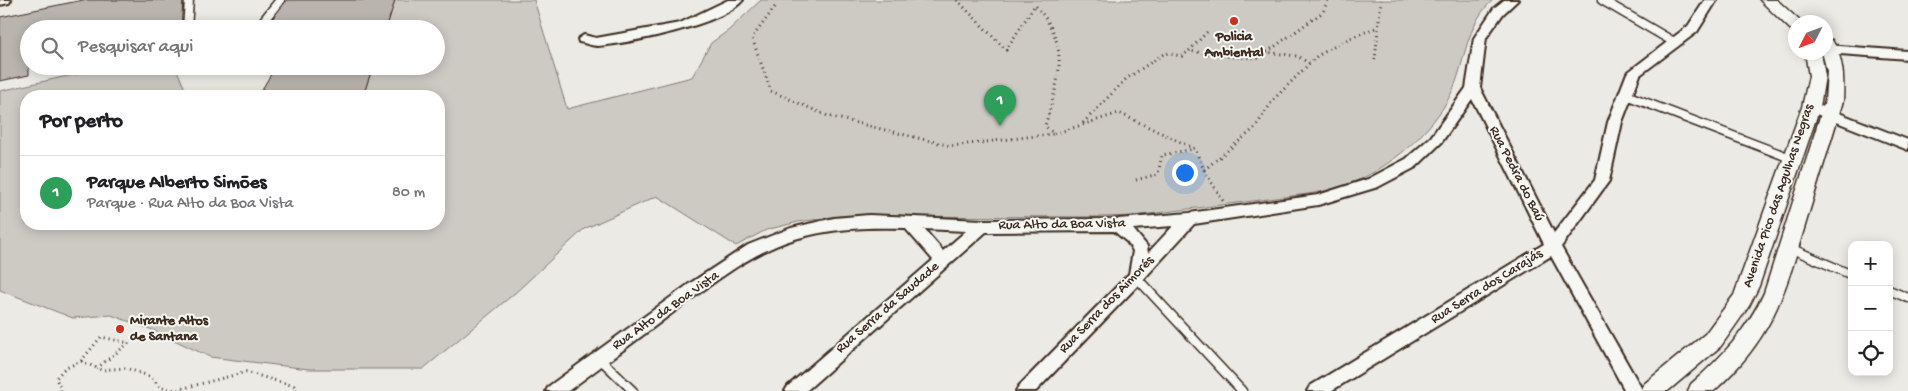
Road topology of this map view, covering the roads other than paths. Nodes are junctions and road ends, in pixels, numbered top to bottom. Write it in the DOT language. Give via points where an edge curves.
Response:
graph roads {
  1 [pos="5,0"];
  2 [pos="189,0"];
  3 [pos="280,0"];
  4 [pos="738,0"];
  5 [pos="1512,0"];
  6 [pos="1602,0"];
  7 [pos="1711,0"];
  8 [pos="1768,0"];
  9 [pos="1783,0"];
  10 [pos="0,1"];
  11 [pos="1799,15"];
  12 [pos="1788,19"];
  13 [pos="188,20"];
  14 [pos="264,20"];
  15 [pos="584,39"];
  16 [pos="1674,42"];
  17 [pos="1833,50"];
  18 [pos="1908,57"];
  19 [pos="1818,60"];
  20 [pos="1830,60"];
  21 [pos="1473,88"];
  22 [pos="1626,95"];
  23 [pos="1811,107"];
  24 [pos="1830,114"];
  25 [pos="1908,145"];
  26 [pos="1793,158"];
  27 [pos="1189,219"];
  28 [pos="908,223"];
  29 [pos="1118,225"];
  30 [pos="982,226"];
  31 [pos="1553,246"];
  32 [pos="1790,248"];
  33 [pos="942,261"];
  34 [pos="1848,273"];
  35 [pos="1136,276"];
  36 [pos="1893,292"];
  37 [pos="1908,298"];
  38 [pos="599,358"];
  39 [pos="555,391"];
  40 [pos="633,391"];
  41 [pos="794,391"];
  42 [pos="1025,391"];
  43 [pos="1242,391"];
  44 [pos="1316,391"];
  45 [pos="1634,391"];
  46 [pos="1652,391"];
  47 [pos="1699,391"];
  1 -- 10 [label="street"];
  2 -- 13 [label="lane"];
  3 -- 14 [label="lane"];
  4 -- 15 [label="street" via="683,26 596,42"];
  5 -- 21 [label="street, Rua Alto da Boa Vista" via="1498,11 1480,38"];
  6 -- 16 [label="lane"];
  7 -- 16 [label="street, Rua Serra dos Carajás" via="1693,29"];
  8 -- 12 [label="street"];
  9 -- 11 [label="street"];
  16 -- 22 [label="street, Rua Serra dos Carajás" via="1634,73"];
  17 -- 18 [label="street"];
  19 -- 23 [label="street, Avenida Pico das Agulhas Negras"];
  20 -- 24 [label="street, Avenida Pico das Agulhas Negras" via="1835,69 1836,83"];
  21 -- 27 [label="street, Rua Alto da Boa Vista" via="1436,140 1411,163 1373,183 1318,200"];
  21 -- 31 [label="street, Rua Pedra do Baú"];
  22 -- 26 [label="lane"];
  22 -- 31 [label="street, Rua Serra dos Carajás" via="1615,122 1602,181"];
  23 -- 24 [label="street"];
  23 -- 26 [label="street, Avenida Pico das Agulhas Negras"];
  24 -- 25 [label="street"];
  24 -- 32 [label="street, Avenida Pico das Agulhas Negras"];
  26 -- 46 [label="street, Avenida Pico das Agulhas Negras" via="1742,300 1713,340"];
  27 -- 29 [label="street, Rua Alto da Boa Vista"];
  27 -- 35 [label="street, Rua Serra dos Aimorés"];
  28 -- 30 [label="street, Rua Alto da Boa Vista"];
  28 -- 33 [label="street" via="934,248"];
  28 -- 38 [label="street, Rua Alto da Boa Vista" via="848,222 773,240 695,288"];
  29 -- 30 [label="street, Rua Alto da Boa Vista"];
  29 -- 35 [label="street" via="1141,250"];
  30 -- 33 [label="street, Rua Serra da Saudade"];
  31 -- 44 [label="street, Rua Serra dos Carajás"];
  31 -- 45 [label="street, Rua Pedra do Baú"];
  32 -- 34 [label="lane"];
  32 -- 47 [label="street, Avenida Pico das Agulhas Negras" via="1762,321 1728,366"];
  33 -- 41 [label="street, Rua Serra da Saudade"];
  35 -- 42 [label="street, Rua Serra dos Aimorés"];
  35 -- 43 [label="lane"];
  36 -- 37 [label="lane"];
  38 -- 39 [label="street, Rua Alto da Boa Vista"];
  38 -- 40 [label="lane"];
}
